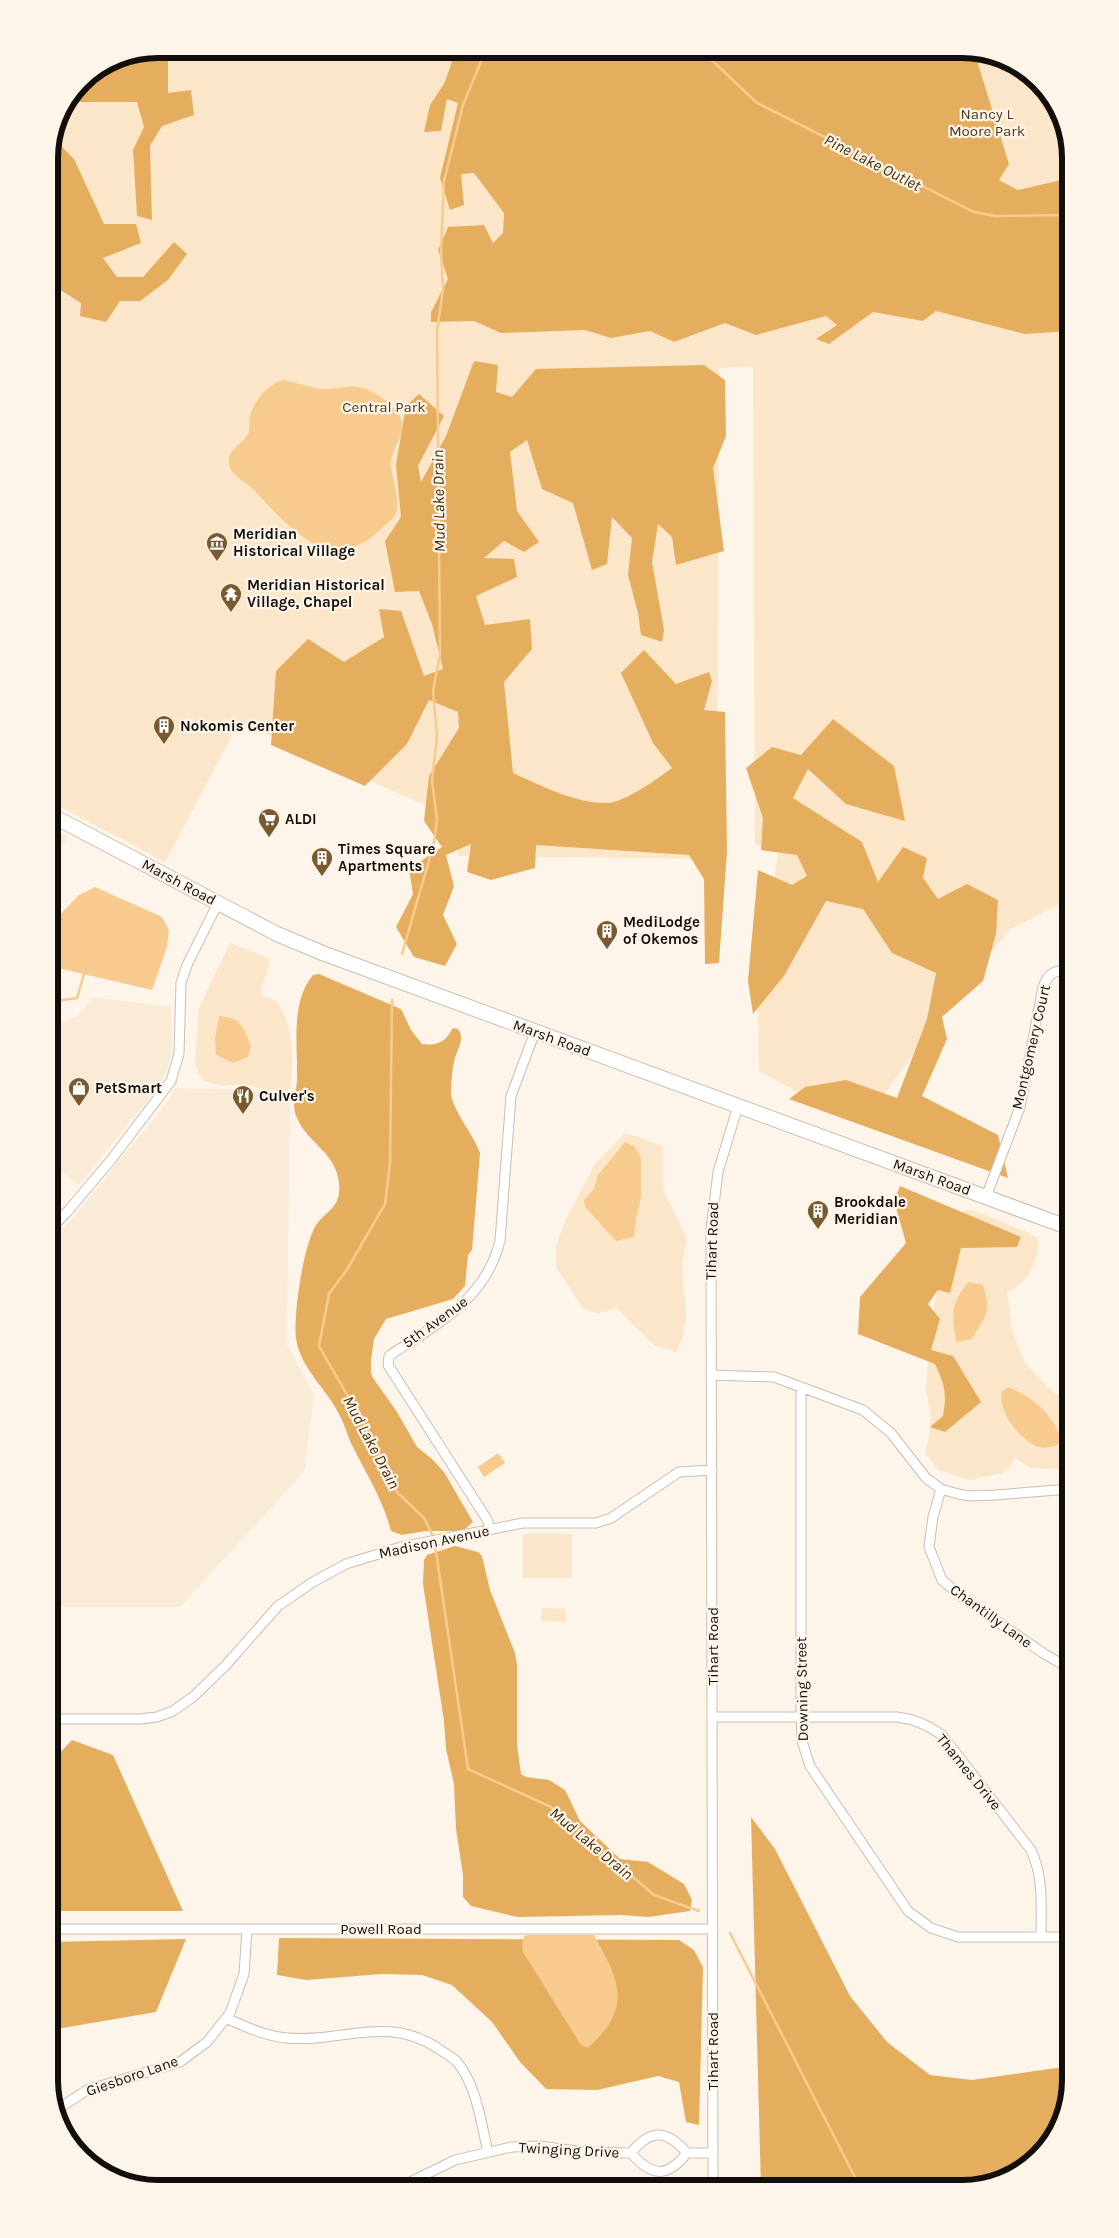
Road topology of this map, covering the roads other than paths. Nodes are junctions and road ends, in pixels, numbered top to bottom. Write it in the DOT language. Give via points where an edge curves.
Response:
graph roads {
  1 [pos="58,819"];
  2 [pos="218,903"];
  3 [pos="1062,972"];
  4 [pos="535,1032"];
  5 [pos="738,1106"];
  6 [pos="986,1197"];
  7 [pos="58,1221"];
  8 [pos="1062,1225"];
  9 [pos="711,1375"];
  10 [pos="802,1387"];
  11 [pos="712,1470"];
  12 [pos="942,1489"];
  13 [pos="1062,1490"];
  14 [pos="489,1530"];
  15 [pos="1062,1664"];
  16 [pos="713,1717"];
  17 [pos="801,1717"];
  18 [pos="58,1719"];
  19 [pos="58,1929"];
  20 [pos="247,1929"];
  21 [pos="713,1929"];
  22 [pos="1062,1936"];
  23 [pos="1041,1937"];
  24 [pos="226,2018"];
  25 [pos="61,2107"];
  26 [pos="488,2152"];
  27 [pos="631,2153"];
  28 [pos="688,2153"];
  29 [pos="713,2153"];
  30 [pos="414,2180"];
  31 [pos="713,2180"];
  1 -- 2 [label="main road, Marsh Road"];
  2 -- 4 [label="main road, Marsh Road" via="277,934 325,954"];
  2 -- 7 [label="street" via="181,983 180,1054 171,1081 111,1160"];
  3 -- 6 [label="street, Montgomery Court" via="1054,972 1044,983 1020,1106"];
  4 -- 5 [label="main road, Marsh Road"];
  4 -- 14 [label="street, 5th Avenue" via="511,1096 500,1241 494,1262 470,1298 389,1356 387,1361 488,1521"];
  5 -- 6 [label="main road, Marsh Road"];
  5 -- 9 [label="street, Tihart Road" via="718,1172 713,1203"];
  6 -- 8 [label="main road, Marsh Road"];
  9 -- 10 [label="street" via="767,1375"];
  9 -- 11 [label="street, Tihart Road"];
  10 -- 12 [label="street" via="863,1410 891,1433 914,1465"];
  10 -- 17 [label="street, Downing Street"];
  11 -- 14 [label="street, Madison Avenue" via="678,1472 611,1518 596,1523 523,1523"];
  11 -- 16 [label="street, Tihart Road"];
  12 -- 13 [label="street" via="971,1496"];
  12 -- 15 [label="street, Chantilly Lane" via="933,1517 929,1547 942,1580 963,1598"];
  14 -- 18 [label="street, Madison Avenue" via="376,1553 346,1564 295,1593 264,1620 226,1665 194,1696 173,1711 140,1719"];
  16 -- 17 [label="street, Thames Drive"];
  16 -- 21 [label="street, Tihart Road"];
  17 -- 23 [label="street, Downing Street" via="802,1741 810,1766 908,1911 931,1928 958,1937"];
  17 -- 23 [label="street, Thames Drive" via="897,1716 921,1722 942,1735 1031,1850 1042,1887"];
  19 -- 20 [label="street, Powell Road"];
  20 -- 21 [label="street, Powell Road"];
  20 -- 24 [label="street, Giesboro Lane" via="244,1974"];
  21 -- 29 [label="street, Tihart Road"];
  22 -- 23 [label="street, Downing Street"];
  24 -- 25 [label="street, Giesboro Lane" via="207,2042 180,2062 87,2090"];
  24 -- 26 [label="street" via="253,2030 286,2038 323,2038 373,2030 394,2031 432,2044 457,2062 471,2087"];
  26 -- 27 [label="street, Twinging Drive" via="540,2146 585,2152"];
  26 -- 30 [label="street, Twinging Drive" via="455,2160"];
  27 -- 28 [label="street, Twinging Drive" via="648,2137 659,2135 671,2138"];
  27 -- 28 [label="street, Twinging Drive" via="646,2168 656,2170 673,2168"];
  28 -- 29 [label="street"];
  29 -- 31 [label="street, Tihart Road"];
}
